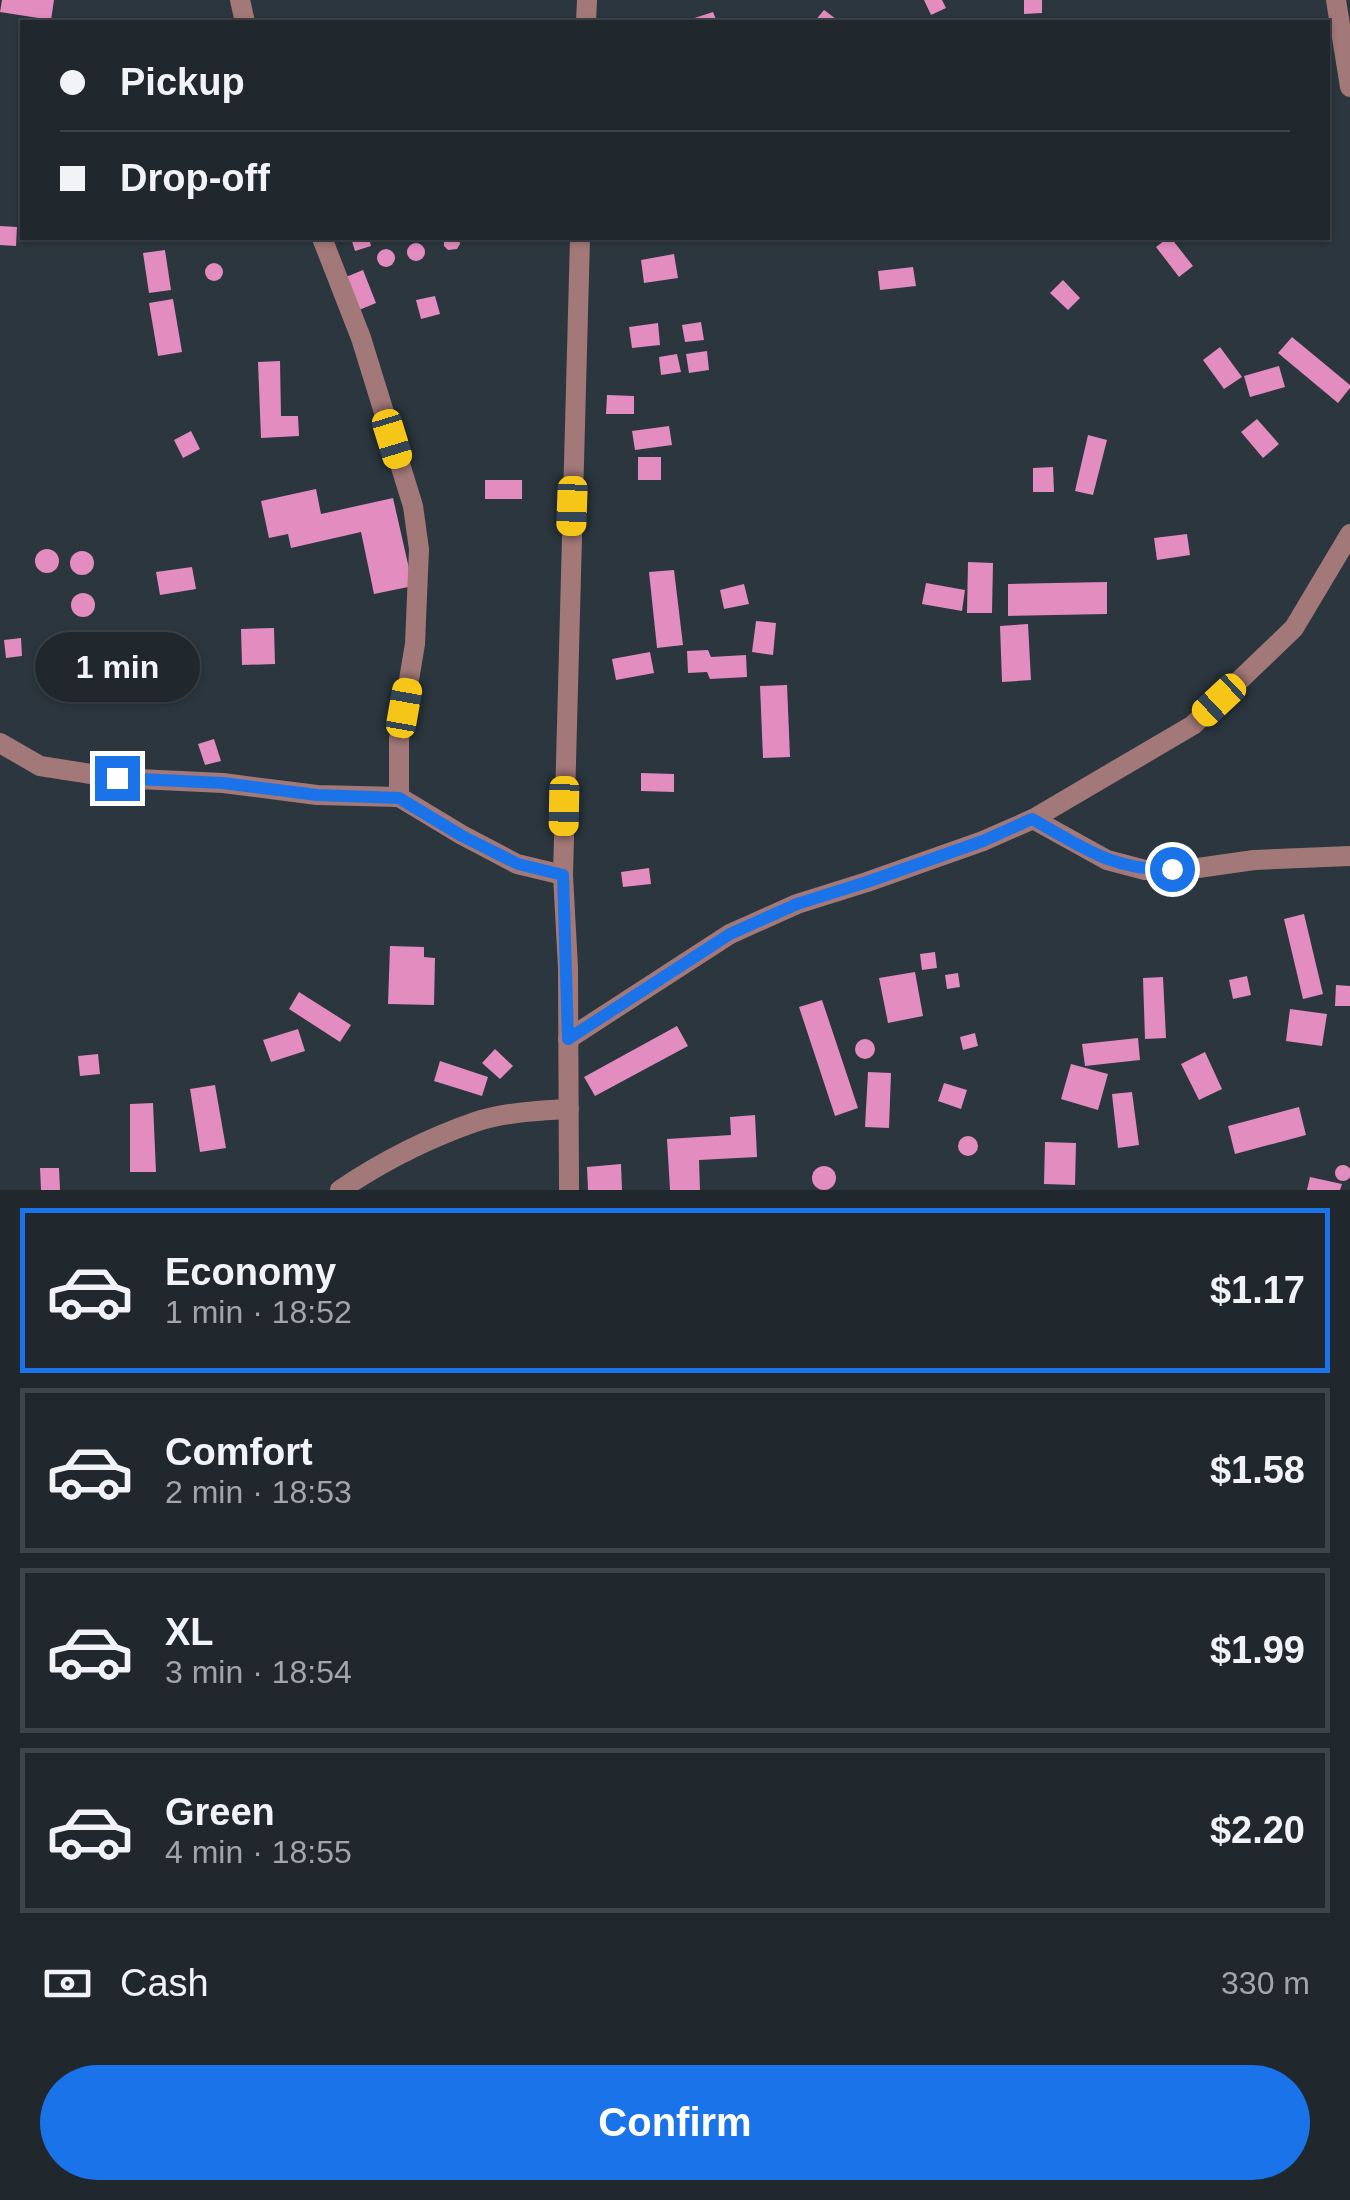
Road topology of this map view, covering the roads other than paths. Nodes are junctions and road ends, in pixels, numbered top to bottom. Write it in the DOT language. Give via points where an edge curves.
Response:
graph roads {
  1 [pos="1336,0"];
  2 [pos="1350,86"];
  3 [pos="323,240"];
  4 [pos="580,240"];
  5 [pos="1350,534"];
  6 [pos="0,743"];
  7 [pos="399,798"];
  8 [pos="1032,819"];
  9 [pos="1350,856"];
  10 [pos="563,875"];
  11 [pos="568,1039"];
  12 [pos="569,1109"];
  13 [pos="340,1190"];
  14 [pos="569,1190"];
  1 -- 2 [label="street"];
  3 -- 7 [label="street" via="413,506 419,549"];
  4 -- 10 [label="street"];
  5 -- 8 [label="street" via="1294,628 1193,725"];
  6 -- 7 [label="street" via="40,766 117,778"];
  7 -- 10 [label="street" via="518,864"];
  8 -- 9 [label="street" via="1107,860 1145,870"];
  8 -- 11 [label="street" via="730,934"];
  10 -- 11 [label="street"];
  11 -- 12 [label="street"];
  12 -- 13 [label="street" via="476,1122 374,1167"];
  12 -- 14 [label="street"];
}
